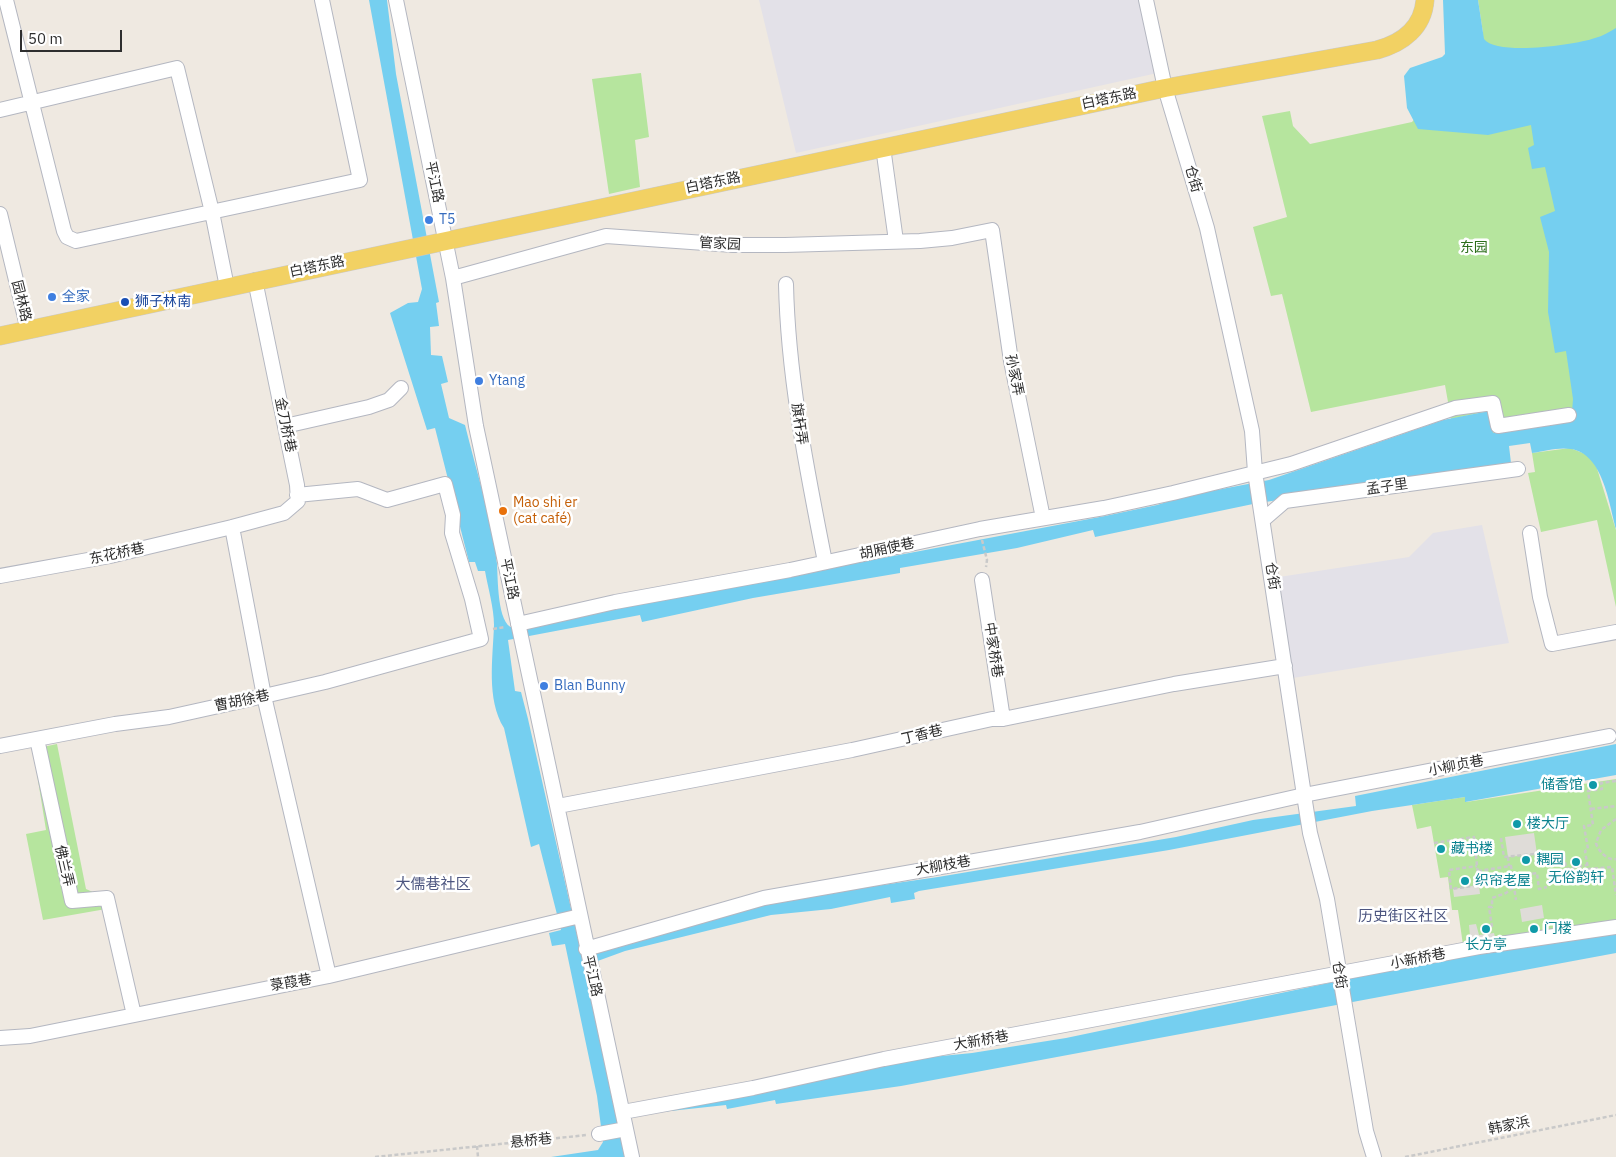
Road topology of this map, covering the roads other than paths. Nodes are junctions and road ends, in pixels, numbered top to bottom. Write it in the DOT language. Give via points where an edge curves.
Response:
graph roads {
  1 [pos="6,0"];
  2 [pos="322,0"];
  3 [pos="396,0"];
  4 [pos="1146,0"];
  5 [pos="1425,0"];
  6 [pos="1165,88"];
  7 [pos="30,103"];
  8 [pos="0,110"];
  9 [pos="883,147"];
  10 [pos="212,212"];
  11 [pos="0,214"];
  12 [pos="992,230"];
  13 [pos="441,241"];
  14 [pos="896,241"];
  15 [pos="453,278"];
  16 [pos="255,280"];
  17 [pos="786,284"];
  18 [pos="226,287"];
  19 [pos="28,330"];
  20 [pos="0,336"];
  21 [pos="401,388"];
  22 [pos="1569,415"];
  23 [pos="285,426"];
  24 [pos="1518,469"];
  25 [pos="1256,475"];
  26 [pos="297,495"];
  27 [pos="1262,517"];
  28 [pos="1043,518"];
  29 [pos="232,527"];
  30 [pos="1530,533"];
  31 [pos="825,562"];
  32 [pos="0,576"];
  33 [pos="982,580"];
  34 [pos="520,628"];
  35 [pos="1616,632"];
  36 [pos="1285,666"];
  37 [pos="264,696"];
  38 [pos="1003,719"];
  39 [pos="1608,736"];
  40 [pos="37,739"];
  41 [pos="0,746"];
  42 [pos="1304,795"];
  43 [pos="558,806"];
  44 [pos="578,916"];
  45 [pos="1616,927"];
  46 [pos="588,956"];
  47 [pos="329,976"];
  48 [pos="1339,977"];
  49 [pos="134,1015"];
  50 [pos="0,1038"];
  51 [pos="624,1121"];
  52 [pos="599,1134"];
  53 [pos="632,1157"];
  54 [pos="1374,1157"];
  1 -- 7 [label="street"];
  2 -- 10 [label="street" via="360,180"];
  3 -- 13 [label="street, 平江路"];
  4 -- 6 [label="street, 仓街"];
  5 -- 6 [label="main road, 白塔东路" via="1420,22 1404,38 1384,48"];
  6 -- 9 [label="main road, 白塔东路"];
  6 -- 25 [label="street, 仓街" via="1207,228 1252,432"];
  7 -- 8 [label="street"];
  7 -- 10 [label="street" via="67,237 76,241 88,240"];
  7 -- 10 [label="street" via="177,68"];
  9 -- 13 [label="main road, 白塔东路"];
  9 -- 14 [label="street"];
  10 -- 18 [label="street"];
  11 -- 19 [label="street, 园林路"];
  12 -- 14 [label="street, 管家园" via="952,238"];
  12 -- 28 [label="street, 孙家弄" via="1011,361"];
  13 -- 15 [label="street, 平江路"];
  13 -- 16 [label="main road, 白塔东路"];
  14 -- 15 [label="street, 管家园" via="733,245 606,236"];
  15 -- 34 [label="street, 平江路" via="476,426"];
  16 -- 18 [label="main road, 白塔东路"];
  16 -- 23 [label="street, 金刀桥巷"];
  17 -- 31 [label="street, 旗杆弄" via="787,327 801,442"];
  18 -- 19 [label="main road, 白塔东路"];
  19 -- 20 [label="main road, 白塔东路"];
  21 -- 23 [label="street" via="389,400 369,407"];
  22 -- 25 [label="street, 胡厢使巷" via="1498,426 1494,403 1455,408"];
  23 -- 26 [label="street, 金刀桥巷"];
  24 -- 27 [label="street, 孟子里" via="1285,501"];
  25 -- 27 [label="street, 仓街"];
  25 -- 28 [label="street, 胡厢使巷"];
  26 -- 29 [label="street" via="298,501 284,513"];
  26 -- 37 [label="street, 曹胡徐巷" via="358,489 387,500 445,484 453,515 452,533 486,635 325,682"];
  27 -- 36 [label="street, 仓街"];
  28 -- 31 [label="street, 胡厢使巷"];
  29 -- 32 [label="street, 东花桥巷" via="110,556"];
  29 -- 37 [label="street"];
  30 -- 35 [label="street" via="1540,597 1552,644"];
  31 -- 34 [label="street, 胡厢使巷" via="615,602"];
  33 -- 38 [label="street, 中家桥巷"];
  34 -- 43 [label="street, 平江路"];
  36 -- 38 [label="street, 丁香巷" via="1174,684"];
  36 -- 42 [label="street, 仓街"];
  37 -- 40 [label="street, 曹胡徐巷" via="169,717"];
  37 -- 47 [label="street"];
  38 -- 43 [label="street, 丁香巷"];
  39 -- 42 [label="street, 小柳贞巷"];
  40 -- 41 [label="street, 曹胡徐巷"];
  40 -- 49 [label="street, 佛兰弄" via="72,901 107,898"];
  42 -- 46 [label="street, 大柳枝巷" via="1140,832 764,898"];
  42 -- 48 [label="street, 仓街" via="1327,899"];
  43 -- 44 [label="street, 平江路"];
  44 -- 46 [label="street, 平江路"];
  44 -- 47 [label="street, 菉葭巷"];
  45 -- 48 [label="street, 小新桥巷" via="1479,947"];
  46 -- 51 [label="street, 平江路"];
  47 -- 49 [label="street, 菉葭巷"];
  48 -- 51 [label="street, 大新桥巷" via="884,1059"];
  48 -- 54 [label="street, 仓街" via="1366,1132"];
  49 -- 50 [label="street, 菉葭巷" via="30,1036"];
  51 -- 52 [label="street"];
  51 -- 53 [label="street, 平江路"];
}
